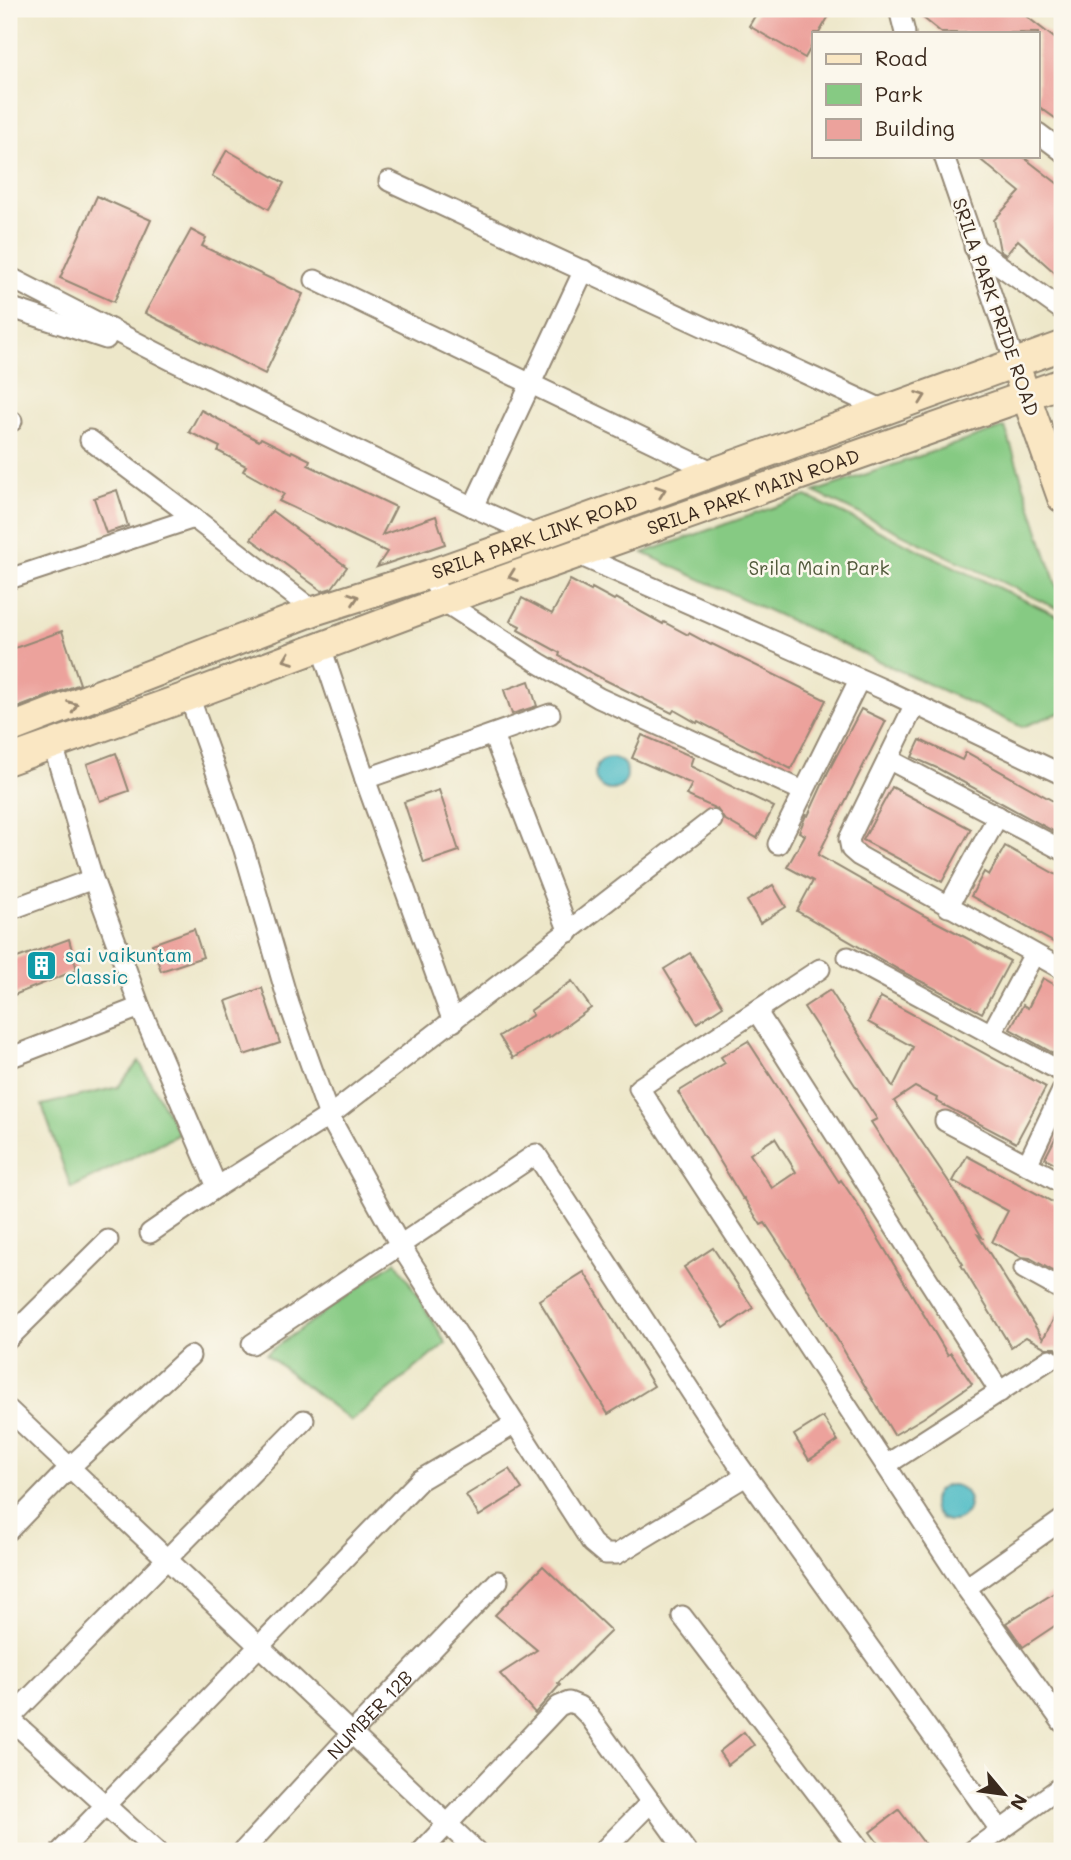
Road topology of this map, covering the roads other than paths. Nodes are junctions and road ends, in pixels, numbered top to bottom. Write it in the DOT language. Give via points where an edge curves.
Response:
graph roads {
  1 [pos="899,9"];
  2 [pos="905,32"];
  3 [pos="1040,134"];
  4 [pos="1062,151"];
  5 [pos="945,158"];
  6 [pos="389,181"];
  7 [pos="974,247"];
  8 [pos="584,270"];
  9 [pos="9,277"];
  10 [pos="315,280"];
  11 [pos="9,307"];
  12 [pos="1062,310"];
  13 [pos="1062,346"];
  14 [pos="171,360"];
  15 [pos="1015,363"];
  16 [pos="1062,383"];
  17 [pos="530,384"];
  18 [pos="1026,396"];
  19 [pos="884,410"];
  20 [pos="90,440"];
  21 [pos="714,472"];
  22 [pos="1062,495"];
  23 [pos="473,507"];
  24 [pos="194,517"];
  25 [pos="538,536"];
  26 [pos="577,554"];
  27 [pos="430,574"];
  28 [pos="9,579"];
  29 [pos="443,601"];
  30 [pos="314,611"];
  31 [pos="321,647"];
  32 [pos="859,680"];
  33 [pos="189,696"];
  34 [pos="915,704"];
  35 [pos="550,714"];
  36 [pos="9,729"];
  37 [pos="493,735"];
  38 [pos="53,745"];
  39 [pos="888,759"];
  40 [pos="9,760"];
  41 [pos="1062,773"];
  42 [pos="365,779"];
  43 [pos="803,792"];
  44 [pos="998,816"];
  45 [pos="712,820"];
  46 [pos="778,844"];
  47 [pos="1062,850"];
  48 [pos="93,878"];
  49 [pos="948,908"];
  50 [pos="9,910"];
  51 [pos="569,932"];
  52 [pos="1034,954"];
  53 [pos="848,957"];
  54 [pos="820,969"];
  55 [pos="1062,969"];
  56 [pos="140,1007"];
  57 [pos="757,1012"];
  58 [pos="453,1022"];
  59 [pos="991,1034"];
  60 [pos="9,1058"];
  61 [pos="1062,1072"];
  62 [pos="1062,1091"];
  63 [pos="329,1116"];
  64 [pos="944,1121"];
  65 [pos="1027,1165"];
  66 [pos="1062,1184"];
  67 [pos="217,1187"];
  68 [pos="150,1233"];
  69 [pos="108,1240"];
  70 [pos="400,1245"];
  71 [pos="1024,1269"];
  72 [pos="1062,1290"];
  73 [pos="9,1338"];
  74 [pos="252,1344"];
  75 [pos="190,1356"];
  76 [pos="1051,1359"];
  77 [pos="1000,1392"];
  78 [pos="9,1410"];
  79 [pos="304,1420"];
  80 [pos="515,1424"];
  81 [pos="886,1465"];
  82 [pos="70,1467"];
  83 [pos="746,1476"];
  84 [pos="1062,1520"];
  85 [pos="9,1530"];
  86 [pos="167,1559"];
  87 [pos="498,1581"];
  88 [pos="966,1588"];
  89 [pos="682,1616"];
  90 [pos="260,1647"];
  91 [pos="9,1719"];
  92 [pos="1062,1722"];
  93 [pos="352,1733"];
  94 [pos="1062,1786"];
  95 [pos="651,1802"];
  96 [pos="104,1805"];
  97 [pos="448,1824"];
  98 [pos="1001,1830"];
  99 [pos="61,1851"];
  100 [pos="156,1851"];
  101 [pos="243,1851"];
  102 [pos="422,1851"];
  103 [pos="476,1851"];
  104 [pos="603,1851"];
  105 [pos="686,1851"];
  106 [pos="862,1851"];
  107 [pos="972,1851"];
  1 -- 2 [label="street"];
  3 -- 4 [label="street"];
  5 -- 7 [label="street, SRILA PARK PRIDE ROAD"];
  6 -- 8 [label="street"];
  7 -- 12 [label="street"];
  7 -- 15 [label="street, SRILA PARK PRIDE ROAD"];
  8 -- 17 [label="street"];
  8 -- 19 [label="street"];
  9 -- 14 [label="street"];
  10 -- 17 [label="street"];
  11 -- 14 [label="street"];
  13 -- 15 [label="street, SRILA PARK LINK ROAD"];
  14 -- 23 [label="street"];
  15 -- 18 [label="street, SRILA PARK PRIDE ROAD"];
  19 -- 15 [label="street, SRILA PARK LINK ROAD, one-way"];
  16 -- 18 [label="street, SRILA PARK MAIN ROAD"];
  17 -- 21 [label="street"];
  17 -- 23 [label="street"];
  18 -- 22 [label="street, SRILA PARK PRIDE ROAD"];
  18 -- 26 [label="street, SRILA PARK MAIN ROAD"];
  19 -- 21 [label="street, SRILA PARK LINK ROAD"];
  20 -- 24 [label="street"];
  25 -- 21 [label="street, SRILA PARK LINK ROAD, one-way"];
  23 -- 25 [label="street"];
  24 -- 28 [label="street"];
  24 -- 30 [label="street"];
  25 -- 26 [label="street"];
  25 -- 27 [label="street, SRILA PARK LINK ROAD"];
  26 -- 29 [label="street, SRILA PARK MAIN ROAD, one-way"];
  26 -- 32 [label="street"];
  27 -- 29 [label="street"];
  30 -- 27 [label="street, SRILA PARK LINK ROAD, one-way"];
  29 -- 31 [label="street, SRILA PARK LINK ROAD"];
  29 -- 43 [label="street" via="599,698"];
  36 -- 30 [label="street, SRILA PARK LINK ROAD, one-way"];
  31 -- 33 [label="street, SRILA PARK LINK ROAD, one-way"];
  31 -- 42 [label="street"];
  32 -- 34 [label="street"];
  32 -- 43 [label="street"];
  33 -- 38 [label="street, SRILA PARK LINK ROAD"];
  33 -- 63 [label="street"];
  34 -- 39 [label="street"];
  34 -- 41 [label="street"];
  35 -- 37 [label="street"];
  37 -- 42 [label="street"];
  37 -- 51 [label="street"];
  38 -- 40 [label="street, SRILA PARK LINK ROAD"];
  38 -- 48 [label="street"];
  39 -- 44 [label="street"];
  39 -- 49 [label="street" via="849,839 850,849"];
  42 -- 58 [label="street"];
  43 -- 46 [label="street"];
  44 -- 47 [label="street"];
  44 -- 49 [label="street"];
  45 -- 51 [label="street"];
  48 -- 50 [label="street"];
  48 -- 56 [label="street"];
  49 -- 52 [label="street"];
  51 -- 58 [label="street"];
  52 -- 55 [label="street"];
  52 -- 59 [label="street"];
  53 -- 59 [label="street"];
  54 -- 57 [label="street"];
  56 -- 60 [label="street"];
  56 -- 67 [label="street"];
  57 -- 77 [label="street"];
  57 -- 81 [label="street" via="639,1088"];
  58 -- 63 [label="street"];
  59 -- 61 [label="street"];
  62 -- 65 [label="street"];
  63 -- 67 [label="street"];
  63 -- 70 [label="street"];
  64 -- 65 [label="street"];
  65 -- 66 [label="street"];
  67 -- 68 [label="street"];
  69 -- 73 [label="street"];
  70 -- 74 [label="street"];
  70 -- 80 [label="street"];
  70 -- 83 [label="street" via="536,1154"];
  71 -- 72 [label="street"];
  75 -- 82 [label="street"];
  76 -- 77 [label="street"];
  77 -- 81 [label="street"];
  78 -- 82 [label="street"];
  79 -- 86 [label="street"];
  80 -- 83 [label="street" via="592,1543 605,1554 617,1554"];
  80 -- 90 [label="street" via="420,1480"];
  81 -- 88 [label="street"];
  82 -- 85 [label="street"];
  82 -- 86 [label="street"];
  83 -- 98 [label="street"];
  84 -- 88 [label="street"];
  86 -- 90 [label="street"];
  86 -- 91 [label="street"];
  87 -- 93 [label="street, NUMBER 12B"];
  88 -- 92 [label="street"];
  89 -- 106 [label="street"];
  90 -- 93 [label="street"];
  90 -- 96 [label="street"];
  91 -- 96 [label="street"];
  93 -- 97 [label="street"];
  93 -- 101 [label="street, NUMBER 12B"];
  94 -- 98 [label="street"];
  95 -- 97 [label="street" via="589,1716 569,1702 559,1706"];
  95 -- 104 [label="street"];
  95 -- 105 [label="street"];
  96 -- 99 [label="street"];
  96 -- 100 [label="street"];
  97 -- 102 [label="street"];
  97 -- 103 [label="street"];
  98 -- 107 [label="street"];
}
